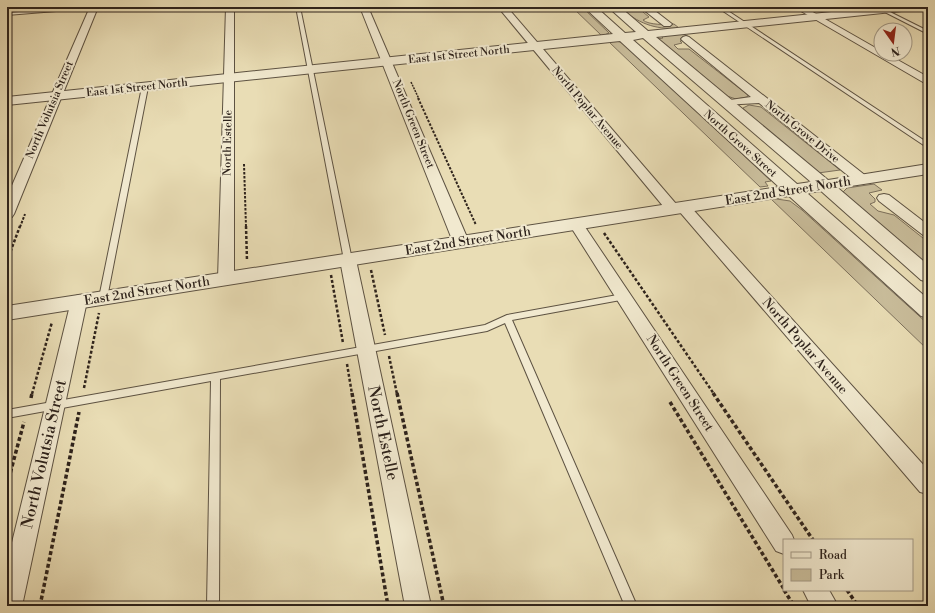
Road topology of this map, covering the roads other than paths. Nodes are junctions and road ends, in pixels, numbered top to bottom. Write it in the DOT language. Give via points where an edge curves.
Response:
graph roads {
  1 [pos="93,7"];
  2 [pos="230,7"];
  3 [pos="298,7"];
  4 [pos="364,7"];
  5 [pos="502,7"];
  6 [pos="589,7"];
  7 [pos="613,7"];
  8 [pos="644,7"];
  9 [pos="719,7"];
  10 [pos="798,7"];
  11 [pos="911,7"];
  12 [pos="880,9"];
  13 [pos="7,14"];
  14 [pos="816,17"];
  15 [pos="629,20"];
  16 [pos="667,24"];
  17 [pos="745,25"];
  18 [pos="928,33"];
  19 [pos="647,35"];
  20 [pos="681,35"];
  21 [pos="623,38"];
  22 [pos="536,47"];
  23 [pos="388,62"];
  24 [pos="310,70"];
  25 [pos="229,78"];
  26 [pos="928,82"];
  27 [pos="145,87"];
  28 [pos="56,96"];
  29 [pos="762,99"];
  30 [pos="7,101"];
  31 [pos="727,103"];
  32 [pos="928,146"];
  33 [pos="928,169"];
  34 [pos="861,179"];
  35 [pos="824,185"];
  36 [pos="792,190"];
  37 [pos="884,198"];
  38 [pos="678,208"];
  39 [pos="7,214"];
  40 [pos="576,224"];
  41 [pos="928,232"];
  42 [pos="461,242"];
  43 [pos="348,260"];
  44 [pos="928,276"];
  45 [pos="226,279"];
  46 [pos="623,297"];
  47 [pos="79,301"];
  48 [pos="101,304"];
  49 [pos="928,311"];
  50 [pos="7,313"];
  51 [pos="507,318"];
  52 [pos="366,349"];
  53 [pos="216,376"];
  54 [pos="55,406"];
  55 [pos="7,414"];
  56 [pos="928,485"];
  57 [pos="783,541"];
  58 [pos="816,591"];
  59 [pos="9,606"];
  60 [pos="212,606"];
  61 [pos="418,606"];
  62 [pos="631,606"];
  63 [pos="825,606"];
  1 -- 13 [label="lane"];
  1 -- 28 [label="street, North Volutsia Street"];
  2 -- 25 [label="street, North Estelle"];
  3 -- 24 [label="lane"];
  4 -- 23 [label="street, North Green Street"];
  5 -- 22 [label="street, North Poplar Avenue"];
  6 -- 21 [label="street, North Grove Street"];
  7 -- 15 [label="street, North Grove Street"];
  8 -- 16 [label="street"];
  9 -- 17 [label="lane"];
  10 -- 14 [label="street"];
  11 -- 12 [label="street, East 1st Street North"];
  12 -- 14 [label="street, East 1st Street North"];
  12 -- 18 [label="lane"];
  14 -- 17 [label="street, East 1st Street North"];
  14 -- 26 [label="street"];
  15 -- 19 [label="street, North Grove Street"];
  15 -- 20 [label="street" via="646,27"];
  17 -- 20 [label="street, East 1st Street North"];
  17 -- 32 [label="lane"];
  19 -- 20 [label="street, East 1st Street North"];
  19 -- 21 [label="street, East 1st Street North"];
  19 -- 31 [label="street, North Grove Street"];
  20 -- 29 [label="street, North Grove Drive"];
  21 -- 22 [label="street, East 1st Street North"];
  21 -- 36 [label="street, North Grove Street"];
  22 -- 23 [label="street, East 1st Street North"];
  22 -- 38 [label="street, North Poplar Avenue"];
  23 -- 24 [label="street, East 1st Street North"];
  23 -- 42 [label="street, North Green Street"];
  24 -- 25 [label="street, East 1st Street North"];
  24 -- 43 [label="lane"];
  25 -- 27 [label="street, East 1st Street North"];
  25 -- 45 [label="street, North Estelle"];
  27 -- 28 [label="street, East 1st Street North"];
  27 -- 48 [label="lane"];
  28 -- 30 [label="street, East 1st Street North"];
  28 -- 39 [label="street, North Volutsia Street"];
  29 -- 31 [label="street, North Grove Drive"];
  29 -- 34 [label="street, North Grove Drive"];
  31 -- 35 [label="street, North Grove Street"];
  33 -- 34 [label="street, East 2nd Street North"];
  34 -- 35 [label="street, East 2nd Street North"];
  35 -- 36 [label="street, East 2nd Street North"];
  35 -- 44 [label="street, North Grove Street"];
  36 -- 38 [label="street, East 2nd Street North"];
  36 -- 49 [label="street, North Grove Street"];
  37 -- 41 [label="street"];
  38 -- 40 [label="street, East 2nd Street North"];
  38 -- 56 [label="street, North Poplar Avenue"];
  40 -- 42 [label="street, East 2nd Street North"];
  40 -- 46 [label="street, North Green Street"];
  42 -- 43 [label="street, East 2nd Street North"];
  43 -- 45 [label="street, East 2nd Street North"];
  43 -- 52 [label="street, North Estelle"];
  45 -- 48 [label="street, East 2nd Street North"];
  46 -- 51 [label="lane"];
  46 -- 57 [label="street, North Green Street"];
  47 -- 48 [label="street, East 2nd Street North"];
  47 -- 50 [label="street, East 2nd Street North"];
  47 -- 54 [label="street, North Volutsia Street"];
  51 -- 52 [label="lane" via="487,328"];
  51 -- 62 [label="lane"];
  52 -- 53 [label="lane"];
  52 -- 61 [label="street, North Estelle"];
  53 -- 54 [label="lane"];
  53 -- 60 [label="lane"];
  54 -- 55 [label="lane"];
  54 -- 59 [label="street, North Volutsia Street"];
  58 -- 63 [label="street"];
}
